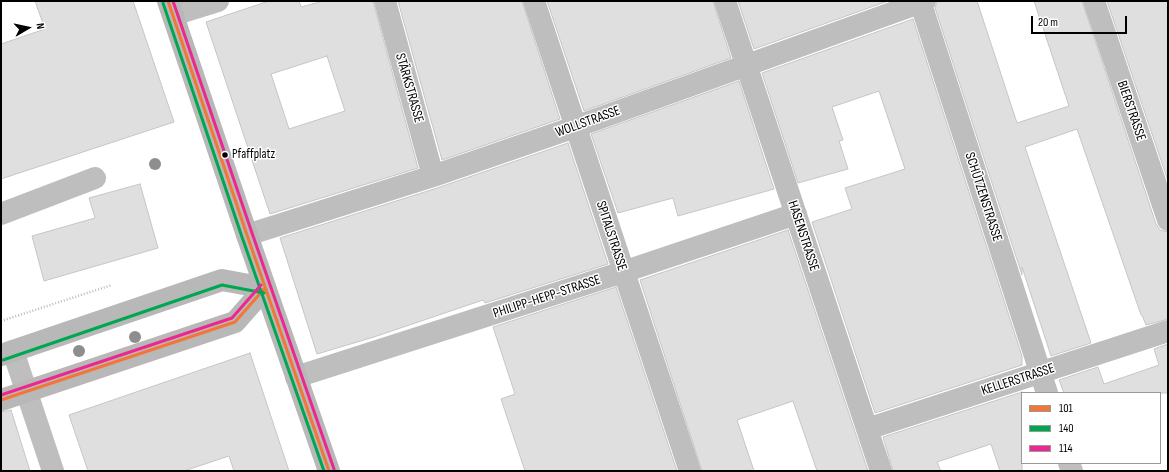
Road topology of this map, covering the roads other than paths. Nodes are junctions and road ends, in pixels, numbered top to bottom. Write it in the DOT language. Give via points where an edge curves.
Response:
graph roads {
  1 [pos="218,1"];
  2 [pos="385,1"];
  3 [pos="534,1"];
  4 [pos="725,1"];
  5 [pos="1094,1"];
  6 [pos="922,2"];
  7 [pos="170,8"];
  8 [pos="746,66"];
  9 [pos="575,127"];
  10 [pos="433,176"];
  11 [pos="95,178"];
  12 [pos="1,214"];
  13 [pos="796,214"];
  14 [pos="1168,220"];
  15 [pos="247,236"];
  16 [pos="623,272"];
  17 [pos="265,288"];
  18 [pos="1168,331"];
  19 [pos="7,353"];
  20 [pos="1041,373"];
  21 [pos="296,377"];
  22 [pos="26,391"];
  23 [pos="1047,392"];
  24 [pos="1,400"];
  25 [pos="867,429"];
  26 [pos="52,471"];
  27 [pos="329,471"];
  28 [pos="690,471"];
  29 [pos="882,471"];
  1 -- 7 [label="street"];
  2 -- 10 [label="street, STÄRKSTRASSE"];
  3 -- 9 [label="street, SPITALSTRASSE"];
  4 -- 8 [label="street, HASENSTRASSE"];
  5 -- 14 [label="street, BIERSTRASSE"];
  6 -- 8 [label="street, WOLLSTRASSE"];
  6 -- 20 [label="street, SCHÜTZENSTRASSE"];
  7 -- 15 [label="main road"];
  8 -- 9 [label="street, WOLLSTRASSE"];
  8 -- 13 [label="street, HASENSTRASSE"];
  9 -- 10 [label="street, WOLLSTRASSE"];
  9 -- 16 [label="street, SPITALSTRASSE"];
  10 -- 15 [label="street, WOLLSTRASSE"];
  11 -- 12 [label="street"];
  13 -- 16 [label="street, PHILIPP-HEPP-STRASSE"];
  13 -- 25 [label="street, HASENSTRASSE"];
  15 -- 17 [label="main road"];
  16 -- 21 [label="street, PHILIPP-HEPP-STRASSE"];
  16 -- 28 [label="street, SPITALSTRASSE"];
  17 -- 19 [label="main road" via="222,280"];
  17 -- 21 [label="main road"];
  17 -- 22 [label="main road" via="236,322"];
  18 -- 20 [label="street, KELLERSTRASSE"];
  19 -- 22 [label="street"];
  20 -- 23 [label="street, SCHÜTZENSTRASSE"];
  20 -- 25 [label="street, KELLERSTRASSE"];
  21 -- 27 [label="main road"];
  22 -- 24 [label="main road"];
  22 -- 26 [label="street"];
  25 -- 29 [label="street, HASENSTRASSE"];
}
